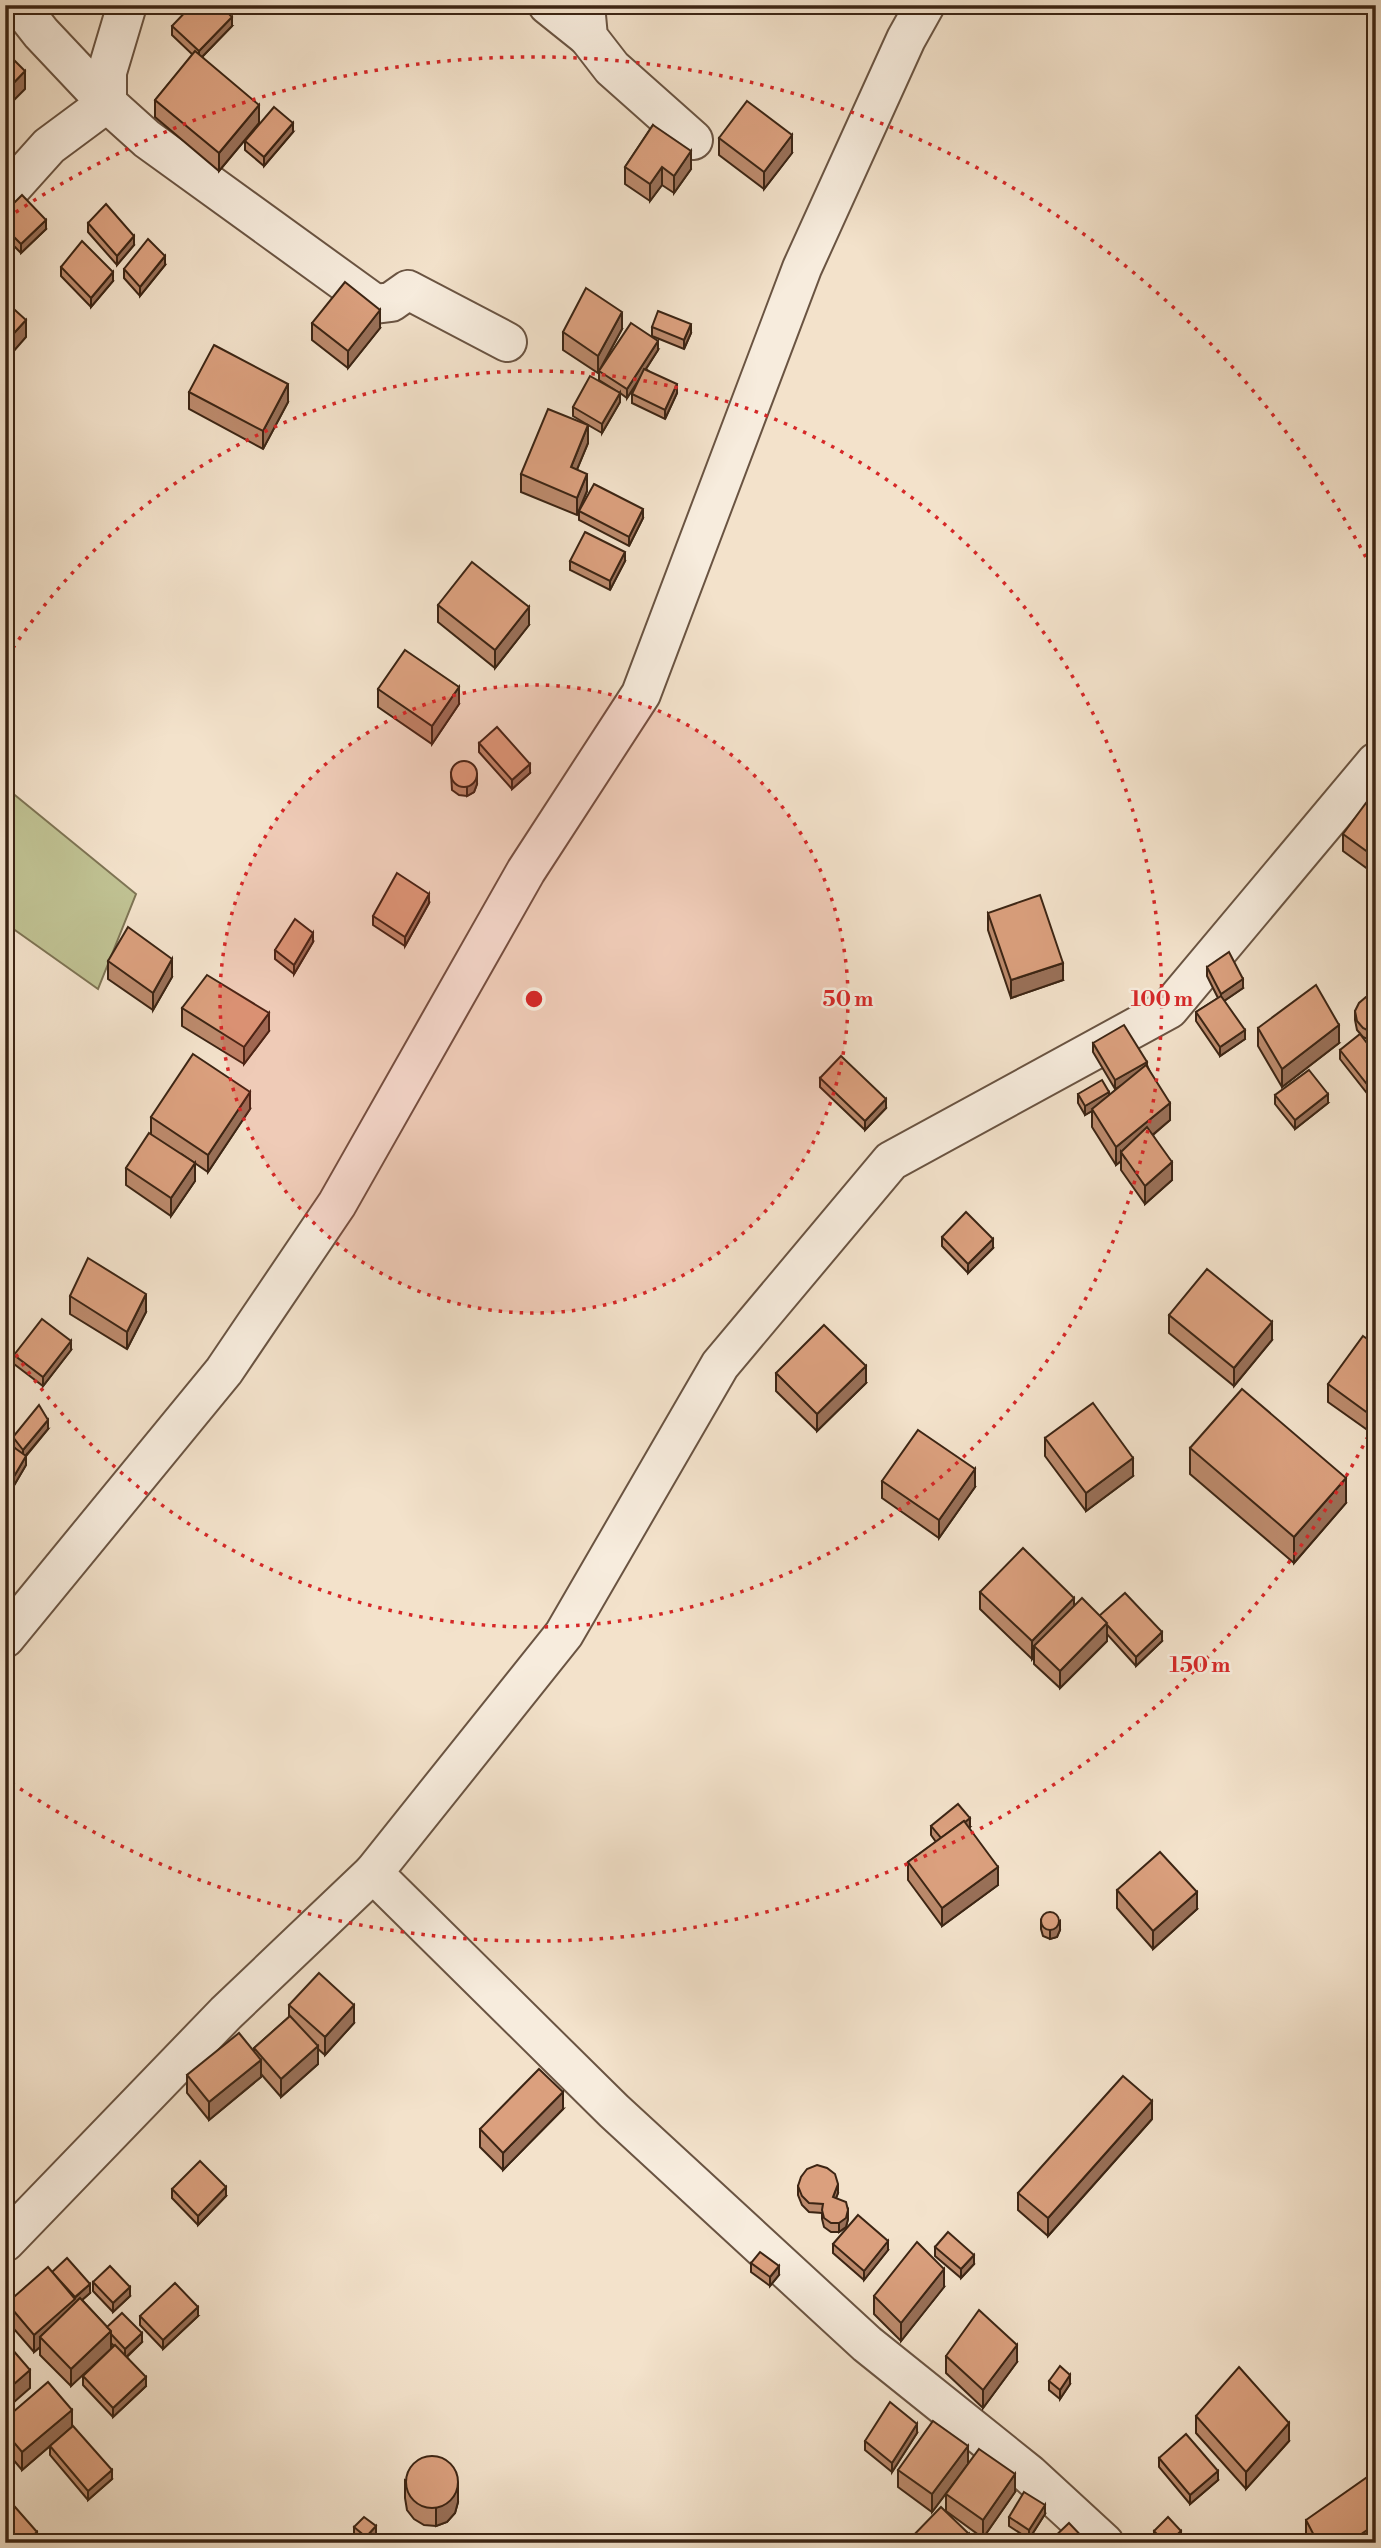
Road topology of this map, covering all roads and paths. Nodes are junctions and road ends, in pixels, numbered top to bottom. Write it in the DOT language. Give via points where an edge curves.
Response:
graph roads {
  1 [pos="19,5"];
  2 [pos="127,5"];
  3 [pos="548,5"];
  4 [pos="925,5"];
  5 [pos="587,21"];
  6 [pos="107,103"];
  7 [pos="693,140"];
  8 [pos="5,195"];
  9 [pos="507,342"];
  10 [pos="1376,762"];
  11 [pos="5,1638"];
  12 [pos="373,1873"];
  13 [pos="5,2242"];
  14 [pos="1104,2543"];
  1 -- 6 [label="street"];
  2 -- 6 [label="street" via="107,72"];
  3 -- 5 [label="street"];
  4 -- 11 [label="street" via="802,268 641,694 526,871 322,1226 224,1371"];
  5 -- 7 [label="street" via="612,68"];
  6 -- 8 [label="street" via="49,146"];
  6 -- 9 [label="street" via="147,139 374,304 391,302 408,290"];
  10 -- 12 [label="street" via="1169,1009 891,1161 720,1365 564,1634"];
  12 -- 13 [label="street" via="226,2013"];
  12 -- 14 [label="street" via="614,2111 857,2335 1029,2474"];
}
